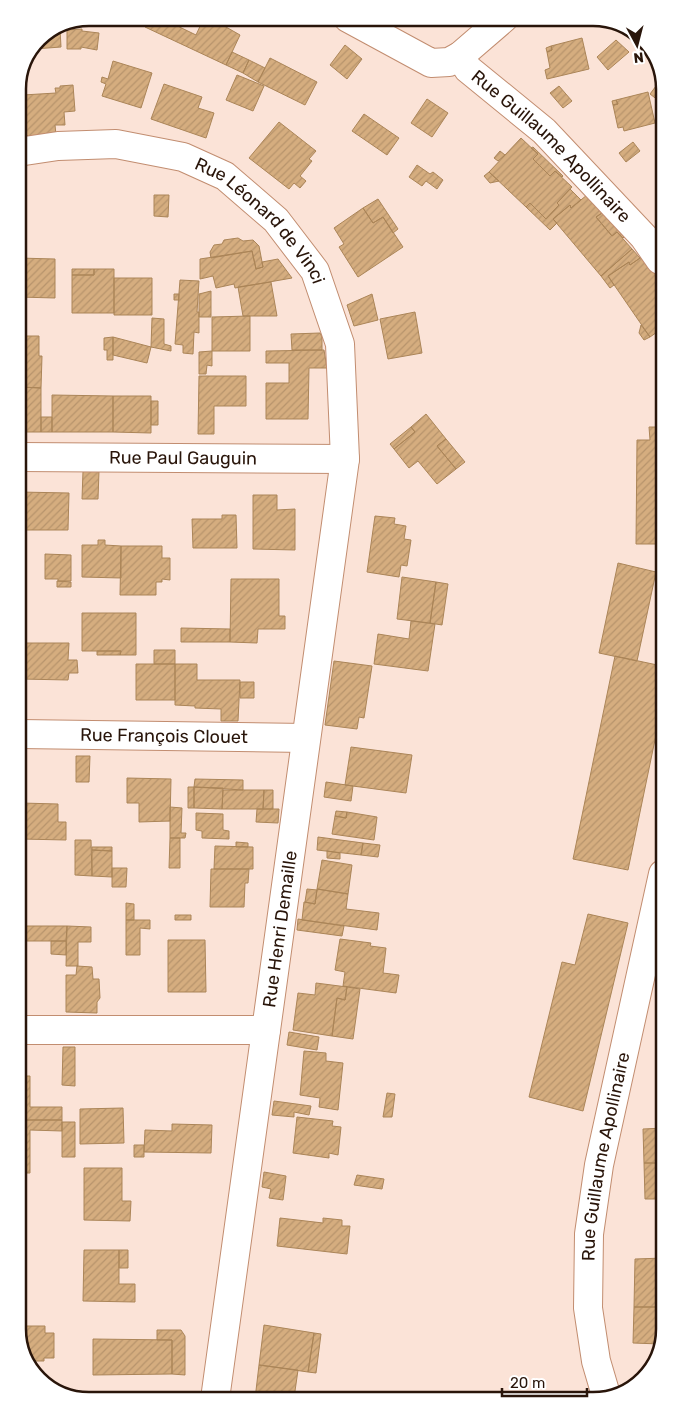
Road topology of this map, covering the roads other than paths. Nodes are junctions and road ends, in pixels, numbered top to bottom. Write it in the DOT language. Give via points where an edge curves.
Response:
graph roads {
  1 [pos="363,26"];
  2 [pos="495,26"];
  3 [pos="460,56"];
  4 [pos="26,151"];
  5 [pos="656,254"];
  6 [pos="26,457"];
  7 [pos="345,459"];
  8 [pos="26,734"];
  9 [pos="306,738"];
  10 [pos="656,927"];
  11 [pos="26,1030"];
  12 [pos="266,1030"];
  13 [pos="605,1391"];
  14 [pos="216,1392"];
  1 -- 3 [label="street" via="431,63 449,62"];
  2 -- 3 [label="street"];
  3 -- 5 [label="street, Rue Guillaume Apollinaire" via="468,69 544,131 644,237"];
  4 -- 7 [label="street, Rue Léonard de Vinci" via="116,144 183,157 225,176 276,220 315,271 340,344"];
  6 -- 7 [label="street, Rue Paul Gauguin"];
  7 -- 9 [label="street, Rue Henri Demaille"];
  8 -- 9 [label="street, Rue François Clouet"];
  9 -- 12 [label="street, Rue Henri Demaille"];
  10 -- 13 [label="street, Rue Guillaume Apollinaire" via="599,1165 589,1234 588,1308 596,1361"];
  11 -- 12 [label="street"];
  12 -- 14 [label="street, Rue Henri Demaille"];
}
